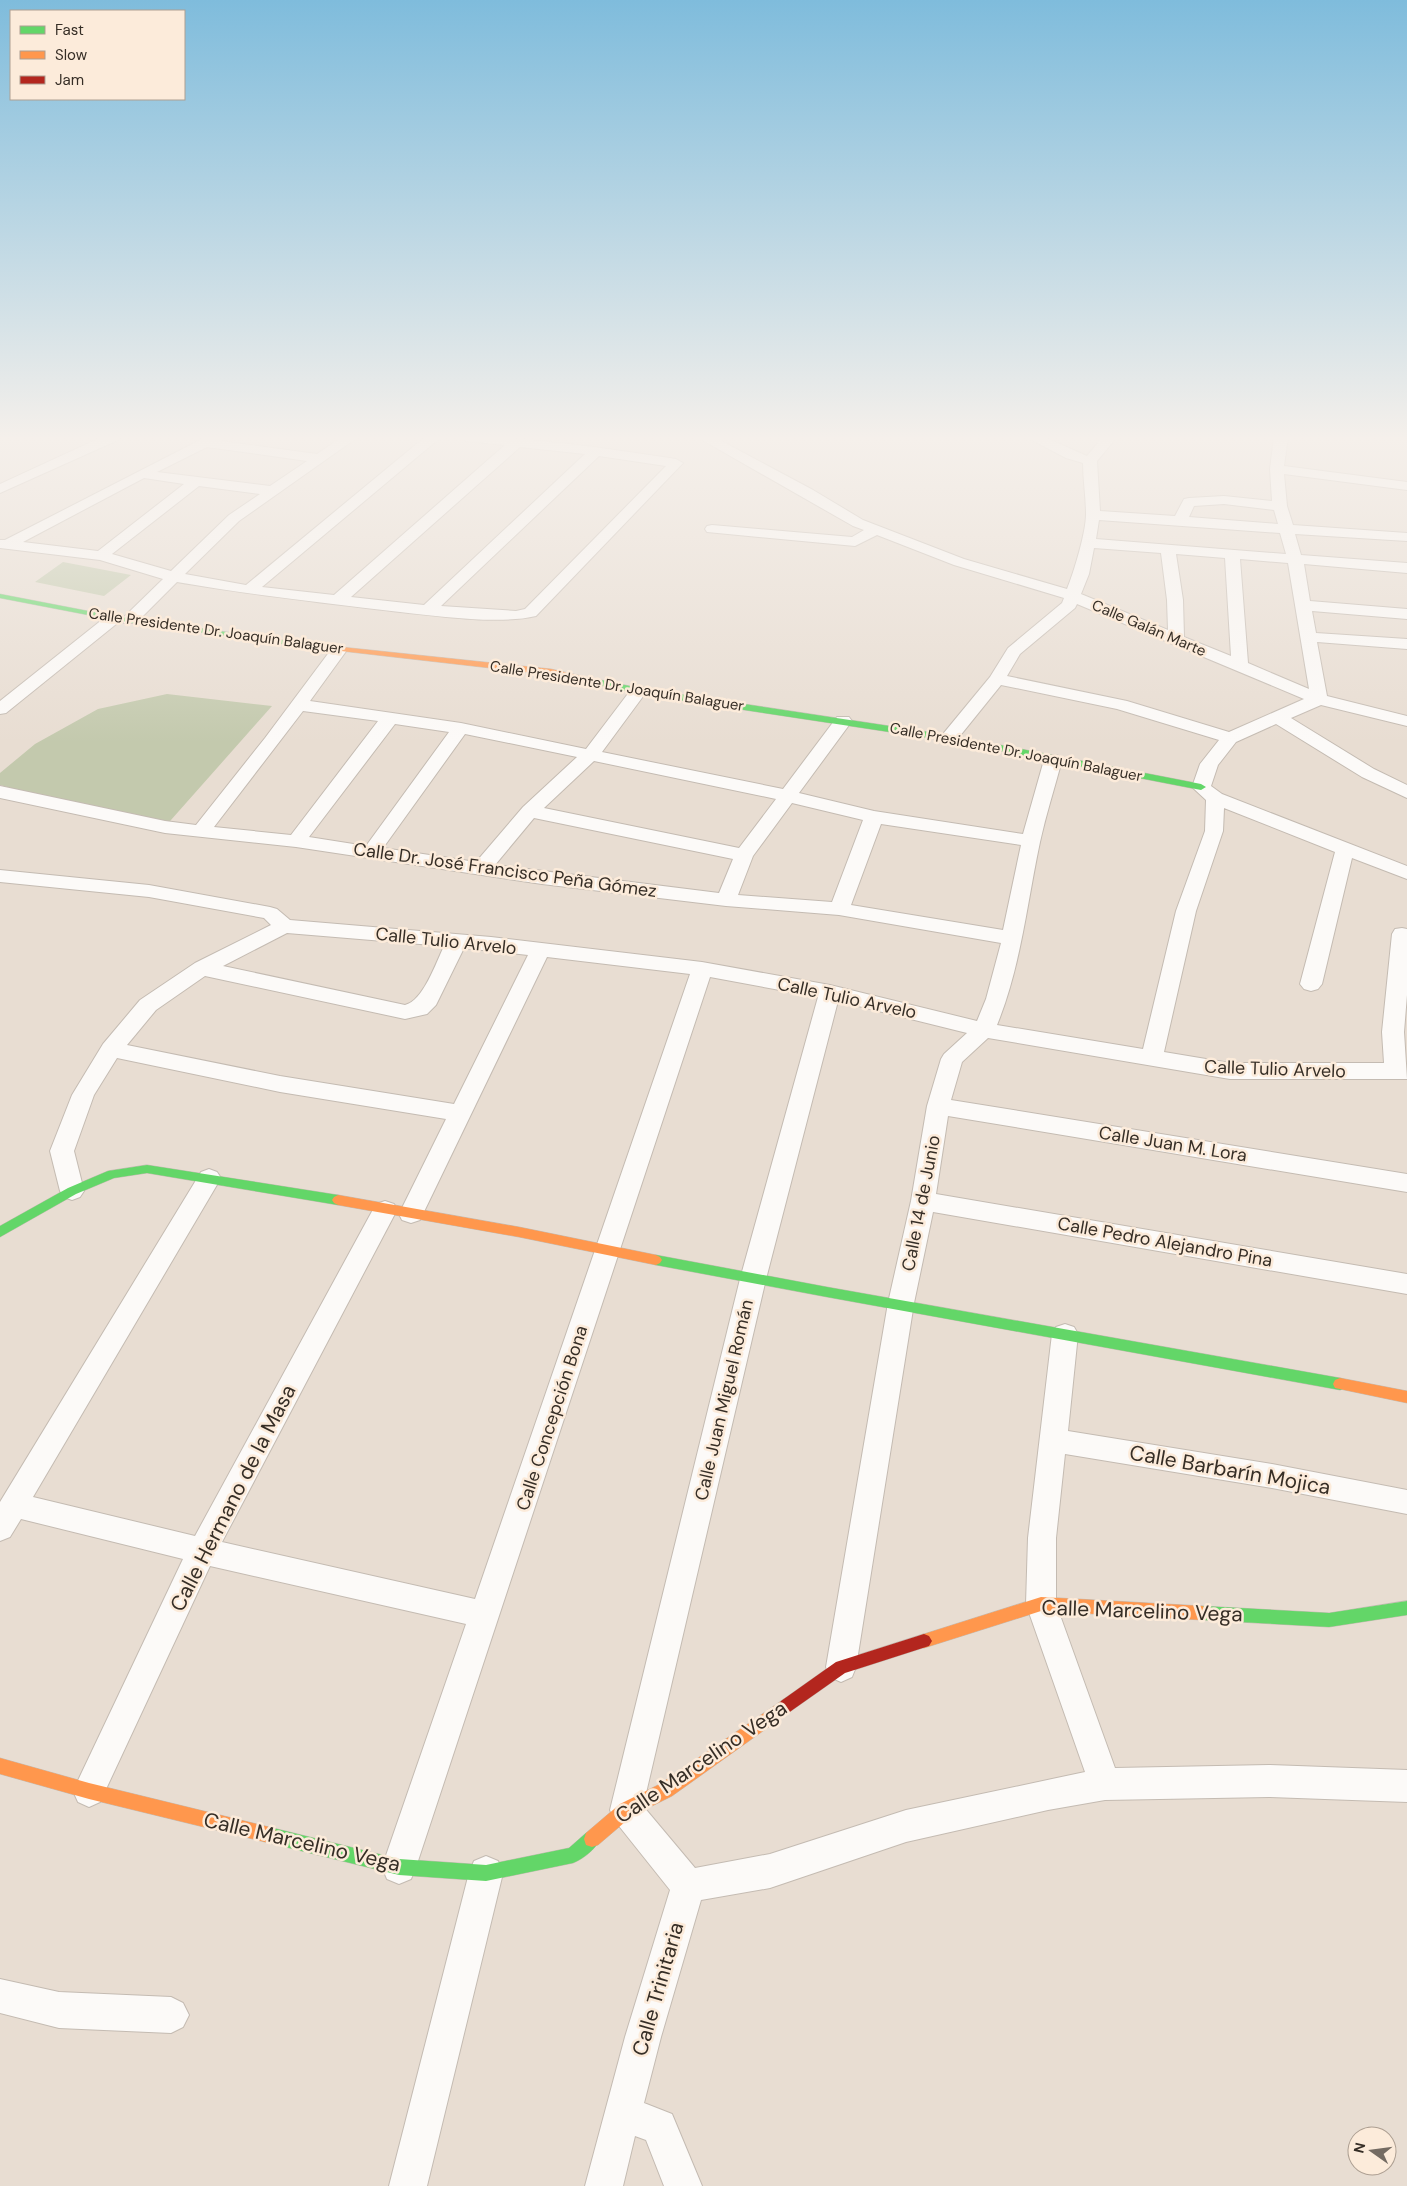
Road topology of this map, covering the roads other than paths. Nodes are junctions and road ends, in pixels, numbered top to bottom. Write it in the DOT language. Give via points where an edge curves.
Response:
graph roads {
  1 [pos="122,539"];
  2 [pos="213,539"];
  3 [pos="311,539"];
  4 [pos="408,539"];
  5 [pos="503,539"];
  6 [pos="602,539"];
  7 [pos="822,539"];
  8 [pos="860,539"];
  9 [pos="899,539"];
  10 [pos="1089,539"];
  11 [pos="1289,539"];
  12 [pos="1088,543"];
  13 [pos="3,544"];
  14 [pos="1168,549"];
  15 [pos="1232,554"];
  16 [pos="101,556"];
  17 [pos="1295,559"];
  18 [pos="1407,568"];
  19 [pos="174,577"];
  20 [pos="249,590"];
  21 [pos="0,596"];
  22 [pos="1072,596"];
  23 [pos="339,599"];
  24 [pos="1303,605"];
  25 [pos="428,610"];
  26 [pos="1407,614"];
  27 [pos="122,619"];
  28 [pos="1308,637"];
  29 [pos="1176,639"];
  30 [pos="1407,644"];
  31 [pos="339,650"];
  32 [pos="1240,666"];
  33 [pos="997,679"];
  34 [pos="640,690"];
  35 [pos="1318,699"];
  36 [pos="299,705"];
  37 [pos="0,709"];
  38 [pos="1277,717"];
  39 [pos="390,718"];
  40 [pos="843,721"];
  41 [pos="1407,721"];
  42 [pos="461,728"];
  43 [pos="949,738"];
  44 [pos="1230,738"];
  45 [pos="590,755"];
  46 [pos="1054,760"];
  47 [pos="0,792"];
  48 [pos="1208,792"];
  49 [pos="1407,792"];
  50 [pos="788,796"];
  51 [pos="530,811"];
  52 [pos="874,818"];
  53 [pos="202,830"];
  54 [pos="296,841"];
  55 [pos="1031,841"];
  56 [pos="1346,849"];
  57 [pos="371,852"];
  58 [pos="744,855"];
  59 [pos="480,870"];
  60 [pos="1407,873"];
  61 [pos="0,876"];
  62 [pos="726,900"];
  63 [pos="839,909"];
  64 [pos="284,926"];
  65 [pos="1402,934"];
  66 [pos="1012,938"];
  67 [pos="457,941"];
  68 [pos="540,951"];
  69 [pos="202,968"];
  70 [pos="702,969"];
  71 [pos="1311,984"];
  72 [pos="830,992"];
  73 [pos="984,1030"];
  74 [pos="111,1049"];
  75 [pos="1152,1059"];
  76 [pos="1401,1072"];
  77 [pos="938,1106"];
  78 [pos="460,1113"];
  79 [pos="209,1178"];
  80 [pos="1407,1183"];
  81 [pos="72,1191"];
  82 [pos="923,1201"];
  83 [pos="398,1212"];
  84 [pos="0,1232"];
  85 [pos="608,1250"];
  86 [pos="753,1278"];
  87 [pos="1407,1284"];
  88 [pos="901,1303"];
  89 [pos="1065,1334"];
  90 [pos="1407,1397"];
  91 [pos="1053,1440"];
  92 [pos="1407,1502"];
  93 [pos="7,1516"];
  94 [pos="202,1550"];
  95 [pos="1041,1604"];
  96 [pos="1407,1608"];
  97 [pos="485,1615"];
  98 [pos="841,1667"];
  99 [pos="0,1766"];
  100 [pos="1105,1784"];
  101 [pos="1407,1786"];
  102 [pos="89,1791"];
  103 [pos="626,1810"];
  104 [pos="399,1867"];
  105 [pos="486,1873"];
  106 [pos="688,1886"];
  107 [pos="0,1996"];
  108 [pos="171,2016"];
  109 [pos="622,2113"];
  110 [pos="408,2186"];
  111 [pos="604,2186"];
  112 [pos="683,2186"];
  1 -- 16 [label="street"];
  2 -- 19 [label="street"];
  3 -- 20 [label="street"];
  4 -- 23 [label="street"];
  5 -- 25 [label="street"];
  6 -- 25 [label="street" via="530,613 516,616"];
  7 -- 8 [label="street" via="855,542"];
  9 -- 22 [label="street, Calle Galán Marte" via="959,562"];
  10 -- 12 [label="street"];
  11 -- 17 [label="street"];
  12 -- 14 [label="street"];
  12 -- 22 [label="street"];
  13 -- 16 [label="street"];
  14 -- 15 [label="street"];
  14 -- 29 [label="street"];
  15 -- 17 [label="street"];
  15 -- 32 [label="street"];
  16 -- 19 [label="street"];
  17 -- 18 [label="street"];
  17 -- 24 [label="street"];
  19 -- 20 [label="street"];
  19 -- 27 [label="street"];
  20 -- 23 [label="street"];
  21 -- 27 [label="street, Calle Presidente Dr. Joaquín Balaguer"];
  22 -- 29 [label="street, Calle Galán Marte"];
  22 -- 33 [label="street" via="1069,605 1014,651"];
  23 -- 25 [label="street"];
  24 -- 26 [label="street"];
  24 -- 28 [label="street"];
  27 -- 31 [label="street, Calle Presidente Dr. Joaquín Balaguer"];
  27 -- 37 [label="street"];
  28 -- 30 [label="street"];
  28 -- 35 [label="street"];
  29 -- 32 [label="street, Calle Galán Marte"];
  31 -- 34 [label="street, Calle Presidente Dr. Joaquín Balaguer" via="551,672"];
  31 -- 36 [label="street"];
  32 -- 35 [label="street, Calle Galán Marte"];
  33 -- 43 [label="street"];
  33 -- 44 [label="street" via="1121,705"];
  34 -- 40 [label="street, Calle Presidente Dr. Joaquín Balaguer"];
  34 -- 45 [label="street"];
  35 -- 38 [label="street"];
  35 -- 41 [label="street, Calle Galán Marte"];
  36 -- 39 [label="street"];
  36 -- 53 [label="street"];
  38 -- 44 [label="street"];
  38 -- 49 [label="street" via="1368,773"];
  39 -- 42 [label="street"];
  39 -- 54 [label="street"];
  40 -- 43 [label="street, Calle Presidente Dr. Joaquín Balaguer"];
  40 -- 50 [label="street"];
  42 -- 45 [label="street"];
  42 -- 57 [label="street"];
  43 -- 46 [label="street, Calle Presidente Dr. Joaquín Balaguer"];
  44 -- 48 [label="street" via="1209,764"];
  45 -- 50 [label="street"];
  45 -- 51 [label="street"];
  46 -- 48 [label="street, Calle Presidente Dr. Joaquín Balaguer"];
  46 -- 55 [label="street, Calle 14 de Junio"];
  47 -- 53 [label="street, Calle Dr. José Francisco Peña Gómez" via="165,827"];
  48 -- 56 [label="street, Calle Presidente Dr. Joaquín Balaguer"];
  48 -- 75 [label="street" via="1214,831 1186,912"];
  50 -- 52 [label="street"];
  50 -- 58 [label="street"];
  51 -- 58 [label="street"];
  51 -- 59 [label="street"];
  52 -- 55 [label="street"];
  52 -- 63 [label="street"];
  53 -- 54 [label="street, Calle Dr. José Francisco Peña Gómez"];
  54 -- 57 [label="street, Calle Dr. José Francisco Peña Gómez"];
  55 -- 66 [label="street, Calle 14 de Junio"];
  56 -- 60 [label="street, Calle Presidente Dr. Joaquín Balaguer"];
  56 -- 71 [label="street"];
  57 -- 59 [label="street, Calle Dr. José Francisco Peña Gómez"];
  58 -- 62 [label="street"];
  59 -- 62 [label="street, Calle Dr. José Francisco Peña Gómez"];
  61 -- 64 [label="street" via="158,892 270,913"];
  62 -- 63 [label="street, Calle Dr. José Francisco Peña Gómez"];
  63 -- 66 [label="street, Calle Dr. José Francisco Peña Gómez"];
  64 -- 67 [label="street, Calle Tulio Arvelo"];
  64 -- 69 [label="street"];
  65 -- 76 [label="street" via="1393,1032"];
  66 -- 73 [label="street, Calle 14 de Junio" via="997,999"];
  67 -- 68 [label="street, Calle Tulio Arvelo"];
  67 -- 69 [label="street" via="428,1000 419,1009 405,1012"];
  68 -- 70 [label="street, Calle Tulio Arvelo"];
  68 -- 78 [label="street, Calle Hermano de la Masa"];
  69 -- 74 [label="street" via="148,1006"];
  70 -- 72 [label="street, Calle Tulio Arvelo"];
  70 -- 85 [label="street, Calle Concepción Bona"];
  72 -- 73 [label="street, Calle Tulio Arvelo"];
  72 -- 86 [label="street, Calle Juan Miguel Román"];
  73 -- 75 [label="street, Calle Tulio Arvelo"];
  73 -- 77 [label="street, Calle 14 de Junio" via="952,1059"];
  74 -- 78 [label="street" via="280,1084"];
  74 -- 81 [label="street" via="83,1096 62,1151"];
  75 -- 76 [label="street, Calle Tulio Arvelo" via="1230,1071"];
  77 -- 80 [label="street, Calle Juan M. Lora"];
  77 -- 82 [label="street, Calle 14 de Junio"];
  78 -- 83 [label="street, Calle Hermano de la Masa"];
  79 -- 81 [label="street" via="147,1169 112,1174"];
  79 -- 83 [label="street"];
  79 -- 93 [label="street"];
  81 -- 84 [label="street"];
  82 -- 87 [label="street, Calle Pedro Alejandro Pina"];
  82 -- 88 [label="street, Calle 14 de Junio"];
  83 -- 85 [label="street"];
  83 -- 94 [label="street, Calle Hermano de la Masa"];
  85 -- 86 [label="street"];
  85 -- 97 [label="street, Calle Concepción Bona"];
  86 -- 88 [label="street"];
  86 -- 103 [label="street, Calle Juan Miguel Román"];
  88 -- 89 [label="street"];
  88 -- 98 [label="street, Calle 14 de Junio"];
  89 -- 90 [label="street"];
  89 -- 91 [label="street"];
  91 -- 92 [label="street, Calle Barbarín Mojica"];
  91 -- 95 [label="street" via="1042,1538"];
  93 -- 94 [label="street"];
  94 -- 97 [label="street"];
  94 -- 102 [label="street, Calle Hermano de la Masa"];
  95 -- 96 [label="street, Calle Marcelino Vega" via="1329,1620"];
  95 -- 98 [label="street, Calle Marcelino Vega"];
  95 -- 100 [label="street"];
  97 -- 104 [label="street, Calle Concepción Bona"];
  98 -- 103 [label="street, Calle Marcelino Vega" via="666,1790"];
  99 -- 102 [label="street, Calle Marcelino Vega"];
  100 -- 101 [label="street" via="1269,1781"];
  100 -- 106 [label="street" via="906,1826 770,1871"];
  102 -- 104 [label="street, Calle Marcelino Vega"];
  103 -- 105 [label="street, Calle Marcelino Vega" via="573,1855"];
  103 -- 106 [label="street"];
  104 -- 105 [label="street, Calle Marcelino Vega"];
  105 -- 110 [label="street"];
  106 -- 109 [label="street, Calle Trinitaria"];
  107 -- 108 [label="street" via="66,2010"];
  109 -- 111 [label="street, Calle Trinitaria"];
  109 -- 112 [label="street" via="659,2127"];
}
